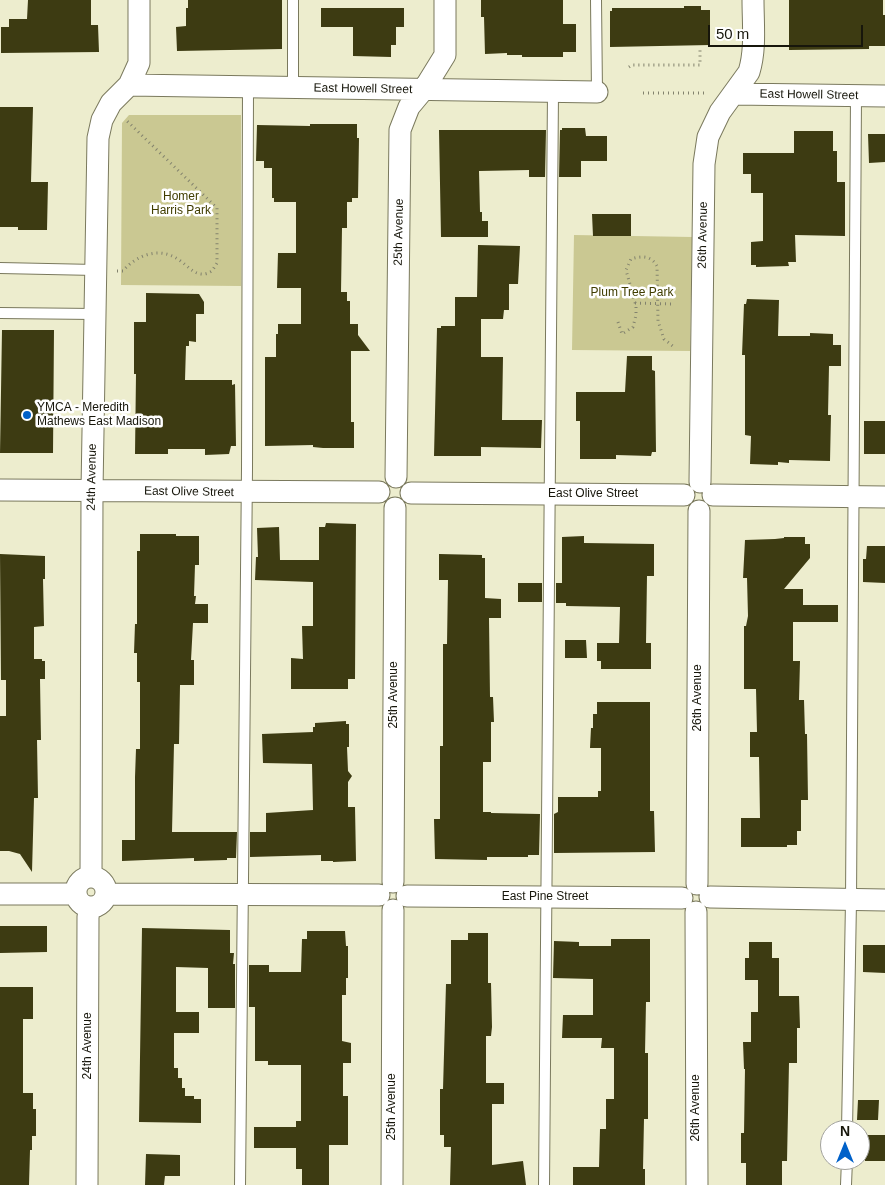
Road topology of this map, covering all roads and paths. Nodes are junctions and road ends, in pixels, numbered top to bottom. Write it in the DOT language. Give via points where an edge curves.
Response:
graph roads {
  1 [pos="139,0"];
  2 [pos="293,0"];
  3 [pos="445,0"];
  4 [pos="596,0"];
  5 [pos="753,0"];
  6 [pos="700,47"];
  7 [pos="629,66"];
  8 [pos="128,85"];
  9 [pos="248,87"];
  10 [pos="293,88"];
  11 [pos="424,89"];
  12 [pos="553,92"];
  13 [pos="596,92"];
  14 [pos="643,93"];
  15 [pos="705,93"];
  16 [pos="733,94"];
  17 [pos="856,96"];
  18 [pos="885,96"];
  19 [pos="126,120"];
  20 [pos="0,268"];
  21 [pos="103,270"];
  22 [pos="635,303"];
  23 [pos="657,303"];
  24 [pos="674,304"];
  25 [pos="0,313"];
  26 [pos="95,314"];
  27 [pos="618,322"];
  28 [pos="674,347"];
  29 [pos="396,477"];
  30 [pos="0,490"];
  31 [pos="92,490"];
  32 [pos="699,491"];
  33 [pos="379,492"];
  34 [pos="246,493"];
  35 [pos="411,493"];
  36 [pos="548,494"];
  37 [pos="853,497"];
  38 [pos="885,498"];
  39 [pos="395,508"];
  40 [pos="0,894"];
  41 [pos="242,895"];
  42 [pos="393,896"];
  43 [pos="545,897"];
  44 [pos="91,898"];
  45 [pos="696,898"];
  46 [pos="851,900"];
  47 [pos="885,900"];
  48 [pos="847,1120"];
  49 [pos="847,1170"];
  50 [pos="87,1185"];
  51 [pos="240,1185"];
  52 [pos="392,1185"];
  53 [pos="544,1185"];
  54 [pos="696,1185"];
  55 [pos="846,1185"];
  1 -- 8 [label="street, 24th Avenue" via="139,63"];
  2 -- 10 [label="lane"];
  3 -- 11 [label="street, 25th Avenue" via="445,55"];
  4 -- 13 [label="lane"];
  5 -- 16 [label="street, 26th Avenue" via="753,56 749,72"];
  6 -- 7 [label="path" via="700,66"];
  8 -- 9 [label="street, East Howell Street"];
  8 -- 21 [label="street, 24th Avenue" via="111,103 102,120 98,138"];
  9 -- 10 [label="street, East Howell Street"];
  9 -- 34 [label="lane"];
  10 -- 11 [label="street, East Howell Street"];
  11 -- 12 [label="street, East Howell Street"];
  11 -- 29 [label="street, 25th Avenue" via="409,107 400,130"];
  12 -- 13 [label="street, East Howell Street"];
  12 -- 36 [label="lane"];
  14 -- 15 [label="path"];
  16 -- 17 [label="street, East Howell Street"];
  16 -- 32 [label="street, 26th Avenue" via="708,137 704,164"];
  17 -- 18 [label="street, East Howell Street"];
  17 -- 37 [label="lane"];
  19 -- 21 [label="path" via="217,208 216,263 208,274 196,274 173,256 154,253 141,256 123,271"];
  20 -- 21 [label="lane"];
  21 -- 26 [label="street, 24th Avenue"];
  22 -- 23 [label="path"];
  22 -- 23 [label="path" via="626,270 630,259 640,256 654,261 657,266"];
  22 -- 27 [label="path" via="633,327 622,334"];
  23 -- 24 [label="path"];
  23 -- 28 [label="path" via="658,321 664,338"];
  25 -- 26 [label="lane"];
  26 -- 31 [label="street, 24th Avenue"];
  29 -- 33 [label="street" via="384,481"];
  29 -- 35 [label="street" via="408,484"];
  30 -- 31 [label="street, East Olive Street"];
  31 -- 34 [label="street, East Olive Street"];
  31 -- 44 [label="street, 24th Avenue" via="92,876 77,884"];
  32 -- 36 [label="street, East Olive Street"];
  32 -- 37 [label="street, East Olive Street"];
  32 -- 45 [label="street, 26th Avenue" via="712,503 699,511"];
  33 -- 34 [label="street, East Olive Street"];
  33 -- 39 [label="street" via="383,504"];
  34 -- 41 [label="lane"];
  35 -- 36 [label="street, East Olive Street"];
  35 -- 39 [label="street" via="406,504"];
  36 -- 43 [label="lane"];
  37 -- 38 [label="street, East Olive Street"];
  37 -- 46 [label="lane"];
  39 -- 42 [label="street, 25th Avenue"];
  40 -- 44 [label="street, East Pine Street"];
  41 -- 42 [label="street, East Pine Street"];
  41 -- 44 [label="street, East Pine Street"];
  41 -- 51 [label="lane"];
  42 -- 43 [label="street, East Pine Street"];
  42 -- 52 [label="street, 25th Avenue"];
  43 -- 45 [label="street, East Pine Street"];
  43 -- 53 [label="lane"];
  44 -- 50 [label="street, 24th Avenue" via="88,927"];
  45 -- 46 [label="street, East Pine Street"];
  45 -- 54 [label="street, 26th Avenue"];
  46 -- 47 [label="street, East Pine Street"];
  46 -- 48 [label="lane"];
  49 -- 55 [label="lane"];
}
